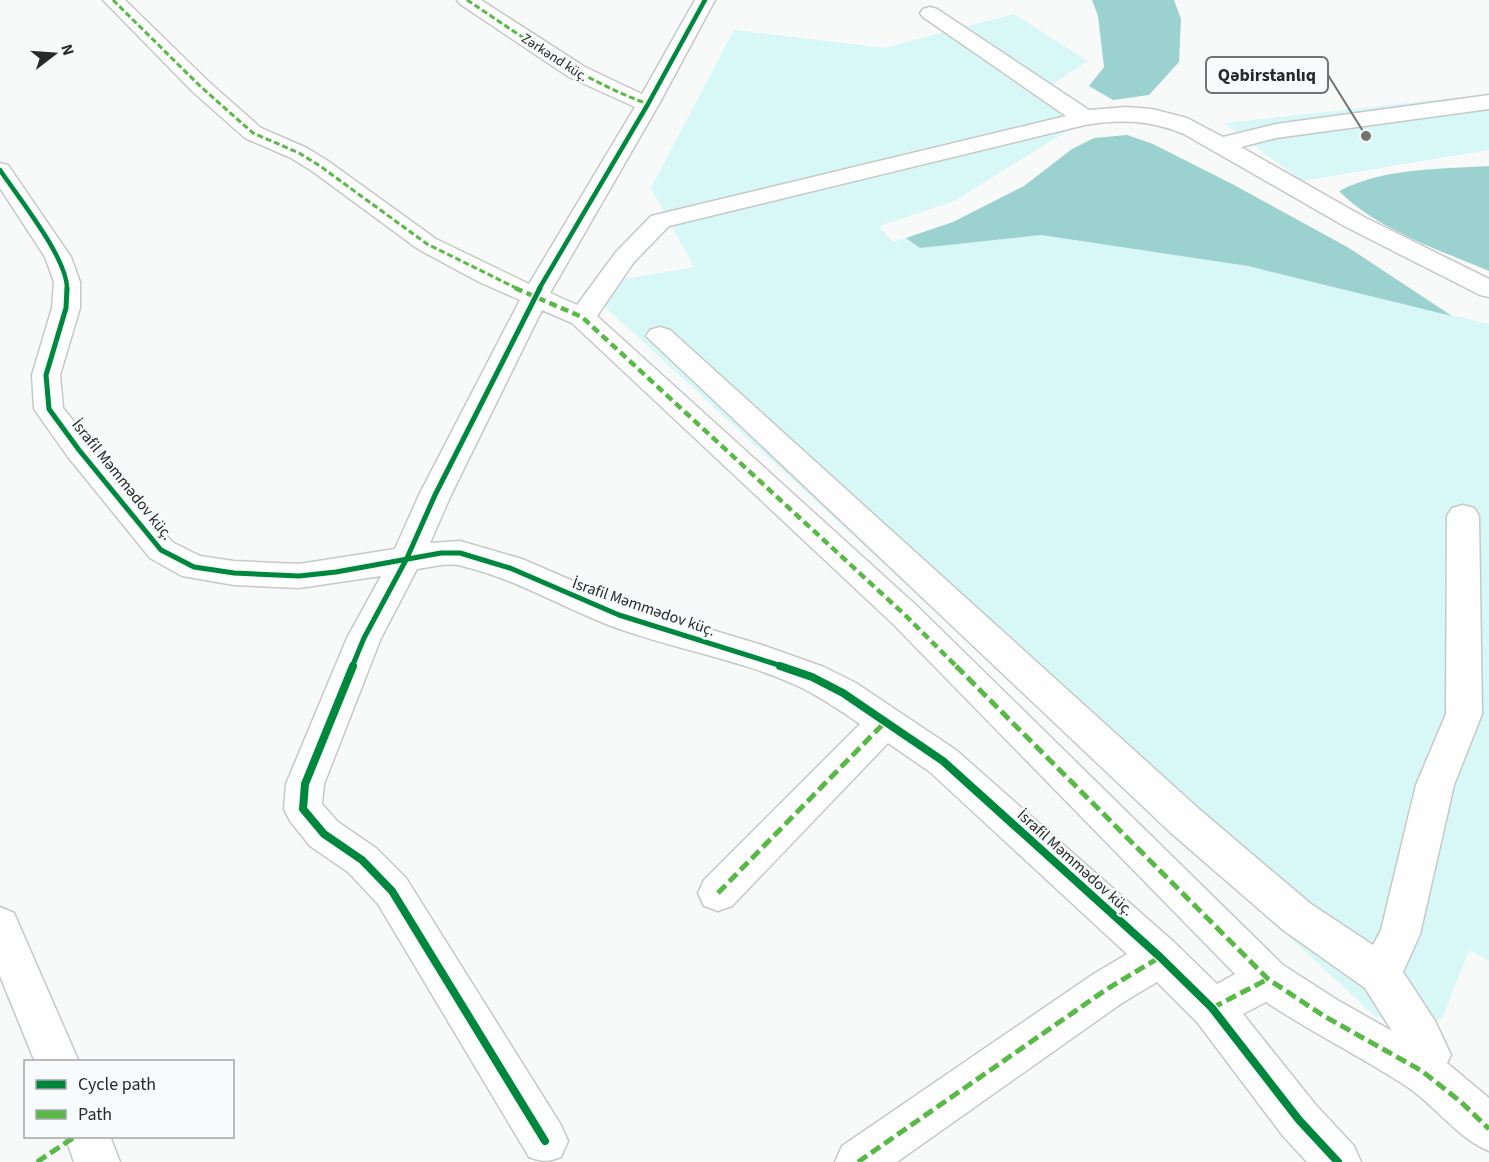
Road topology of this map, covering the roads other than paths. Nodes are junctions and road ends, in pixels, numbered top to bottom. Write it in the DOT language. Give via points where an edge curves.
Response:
graph roads {
  1 [pos="113,0"];
  2 [pos="467,0"];
  3 [pos="705,0"];
  4 [pos="930,13"];
  5 [pos="1489,102"];
  6 [pos="648,104"];
  7 [pos="1085,118"];
  8 [pos="1220,145"];
  9 [pos="0,170"];
  10 [pos="1489,289"];
  11 [pos="536,295"];
  12 [pos="582,317"];
  13 [pos="660,336"];
  14 [pos="1463,516"];
  15 [pos="407,558"];
  16 [pos="886,721"];
  17 [pos="718,893"];
  18 [pos="0,926"];
  19 [pos="1160,957"];
  20 [pos="1380,974"];
  21 [pos="1268,979"];
  22 [pos="1212,1008"];
  23 [pos="56,1060"];
  24 [pos="1422,1071"];
  25 [pos="1489,1129"];
  26 [pos="87,1138"];
  27 [pos="545,1141"];
  28 [pos="97,1162"];
  29 [pos="858,1162"];
  30 [pos="1338,1162"];
  1 -- 11 [label="street" via="253,134 320,166 427,244 488,276"];
  2 -- 6 [label="street, Zərkənd küç." via="598,85"];
  3 -- 6 [label="street"];
  4 -- 7 [label="street"];
  5 -- 8 [label="street" via="1276,131"];
  6 -- 11 [label="street"];
  7 -- 8 [label="street" via="1129,113 1152,115 1170,119"];
  7 -- 12 [label="street" via="660,221 625,257"];
  8 -- 10 [label="street" via="1355,222"];
  9 -- 15 [label="street, İsrafil Məmmədov küç." via="58,257 67,282 66,308 46,375 49,409 161,550 194,567 299,576"];
  11 -- 12 [label="street"];
  11 -- 15 [label="street"];
  12 -- 21 [label="street" via="905,615"];
  13 -- 20 [label="street" via="1185,821 1297,917"];
  14 -- 20 [label="street" via="1464,714 1435,785 1400,934"];
  15 -- 16 [label="street, İsrafil Məmmədov küç." via="441,553 476,556 619,615 812,677"];
  15 -- 27 [label="street" via="348,675 304,784 303,809 324,834 362,860 392,891"];
  16 -- 17 [label="street"];
  16 -- 19 [label="street, İsrafil Məmmədov küç." via="943,761"];
  18 -- 23 [label="street"];
  19 -- 22 [label="street, İsrafil Məmmədov küç."];
  19 -- 29 [label="street" via="1107,989"];
  20 -- 24 [label="street" via="1429,1055"];
  21 -- 22 [label="street"];
  21 -- 24 [label="street" via="1324,1016"];
  22 -- 30 [label="street, İsrafil Məmmədov küç." via="1299,1120"];
  24 -- 25 [label="street"];
  26 -- 28 [label="street"];
}
